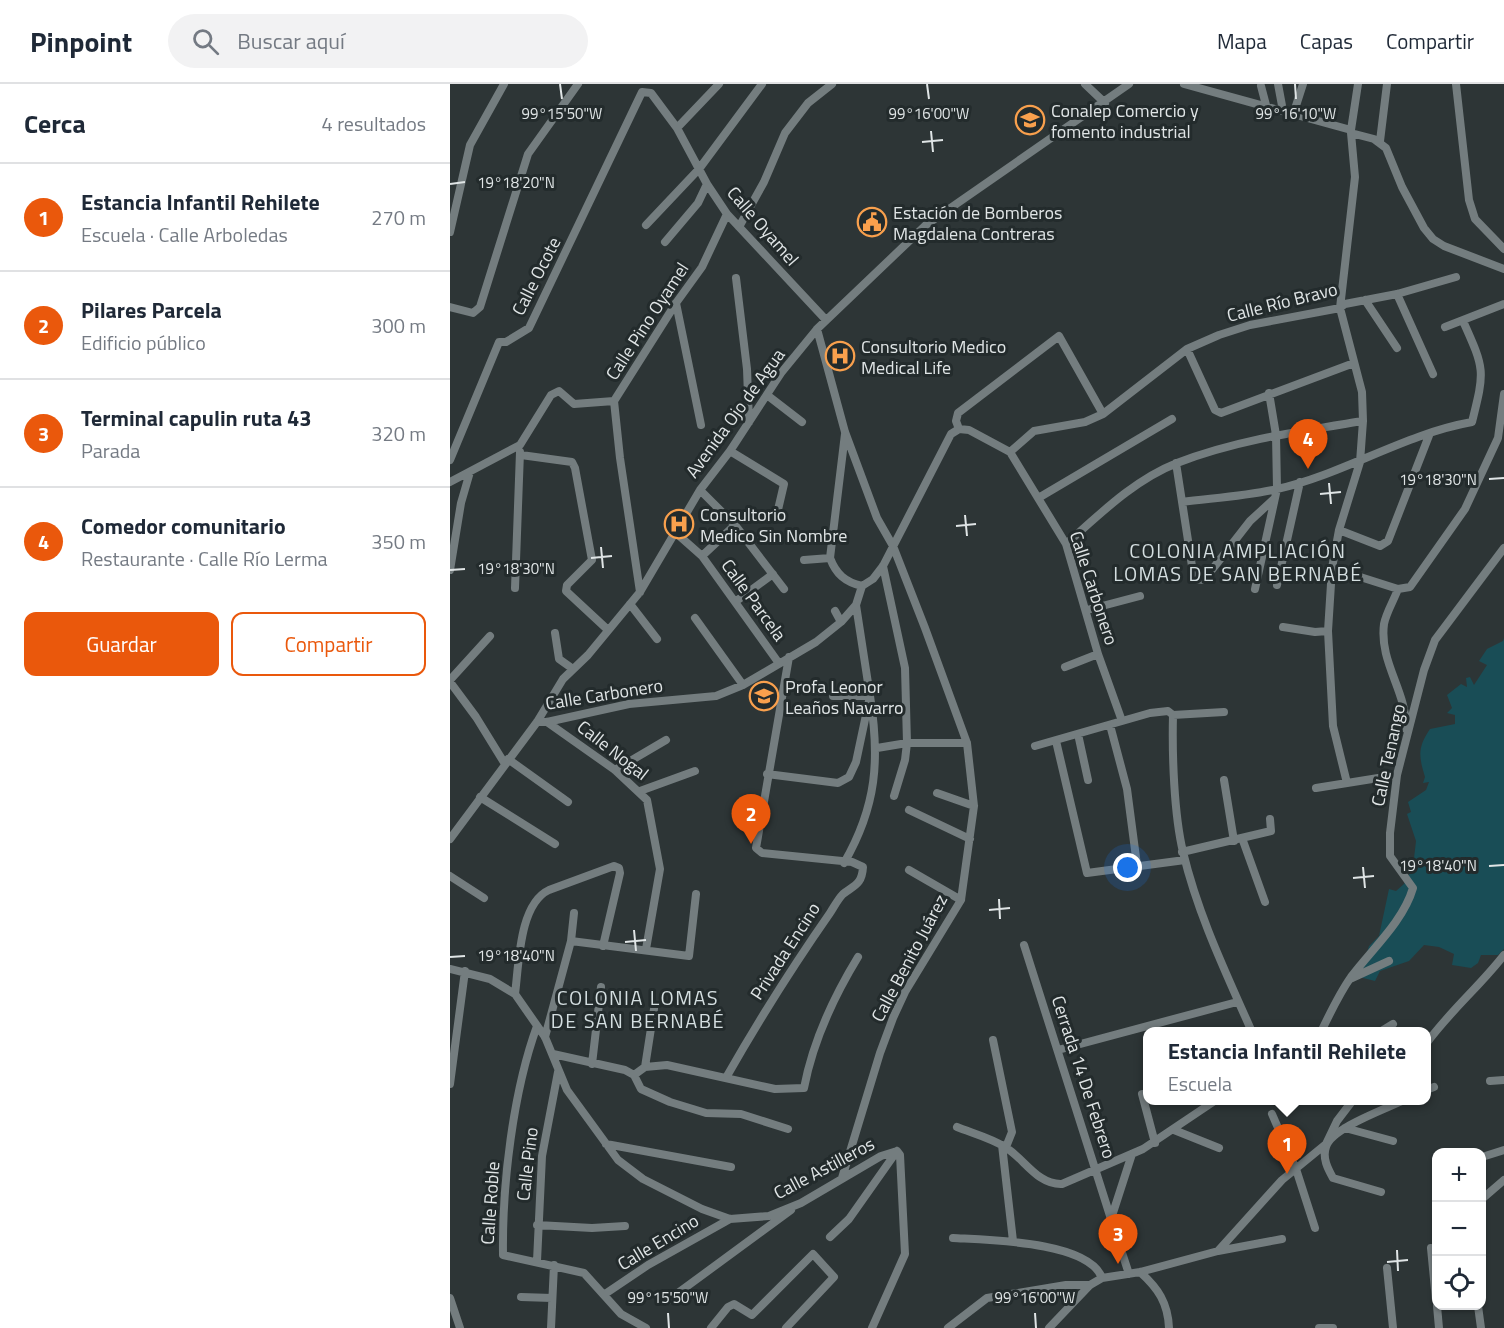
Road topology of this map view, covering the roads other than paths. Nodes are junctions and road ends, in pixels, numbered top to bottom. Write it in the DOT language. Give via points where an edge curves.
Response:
graph roads {
  1 [pos="504,84"];
  2 [pos="578,84"];
  3 [pos="719,84"];
  4 [pos="762,84"];
  5 [pos="832,84"];
  6 [pos="1085,84"];
  7 [pos="1128,84"];
  8 [pos="1184,84"];
  9 [pos="1278,84"];
  10 [pos="1303,84"];
  11 [pos="1358,84"];
  12 [pos="1388,84"];
  13 [pos="1456,84"];
  14 [pos="1261,86"];
  15 [pos="642,92"];
  16 [pos="1105,103"];
  17 [pos="1266,105"];
  18 [pos="1283,111"];
  19 [pos="1293,115"];
  20 [pos="677,128"];
  21 [pos="1351,131"];
  22 [pos="1380,141"];
  23 [pos="699,169"];
  24 [pos="707,184"];
  25 [pos="727,214"];
  26 [pos="646,225"];
  27 [pos="739,227"];
  28 [pos="450,231"];
  29 [pos="665,242"];
  30 [pos="1504,249"];
  31 [pos="1504,269"];
  32 [pos="1456,277"];
  33 [pos="736,278"];
  34 [pos="1397,294"];
  35 [pos="1365,300"];
  36 [pos="676,303"];
  37 [pos="1504,304"];
  38 [pos="450,307"];
  39 [pos="1340,309"];
  40 [pos="826,320"];
  41 [pos="1463,321"];
  42 [pos="1445,327"];
  43 [pos="817,330"];
  44 [pos="1397,348"];
  45 [pos="1187,350"];
  46 [pos="1354,363"];
  47 [pos="1433,374"];
  48 [pos="1269,393"];
  49 [pos="1504,394"];
  50 [pos="767,395"];
  51 [pos="614,401"];
  52 [pos="1103,414"];
  53 [pos="1172,419"];
  54 [pos="1363,421"];
  55 [pos="749,422"];
  56 [pos="802,422"];
  57 [pos="701,425"];
  58 [pos="958,429"];
  59 [pos="845,432"];
  60 [pos="1430,434"];
  61 [pos="1276,435"];
  62 [pos="520,446"];
  63 [pos="730,451"];
  64 [pos="1010,452"];
  65 [pos="520,455"];
  66 [pos="450,460"];
  67 [pos="1360,462"];
  68 [pos="1176,463"];
  69 [pos="470,472"];
  70 [pos="450,482"];
  71 [pos="1300,482"];
  72 [pos="1277,489"];
  73 [pos="700,490"];
  74 [pos="1040,497"];
  75 [pos="1274,499"];
  76 [pos="1182,502"];
  77 [pos="777,514"];
  78 [pos="735,525"];
  79 [pos="1339,530"];
  80 [pos="676,533"];
  81 [pos="1066,543"];
  82 [pos="893,546"];
  83 [pos="1504,548"];
  84 [pos="702,556"];
  85 [pos="831,558"];
  86 [pos="804,560"];
  87 [pos="882,566"];
  88 [pos="1332,568"];
  89 [pos="450,570"];
  90 [pos="772,574"];
  91 [pos="1276,585"];
  92 [pos="861,586"];
  93 [pos="515,588"];
  94 [pos="784,589"];
  95 [pos="1255,589"];
  96 [pos="1398,589"];
  97 [pos="640,592"];
  98 [pos="1140,596"];
  99 [pos="735,602"];
  100 [pos="630,604"];
  101 [pos="856,605"];
  102 [pos="1087,610"];
  103 [pos="835,611"];
  104 [pos="695,618"];
  105 [pos="841,622"];
  106 [pos="1282,627"];
  107 [pos="608,630"];
  108 [pos="1328,631"];
  109 [pos="555,633"];
  110 [pos="490,636"];
  111 [pos="657,639"];
  112 [pos="1098,654"];
  113 [pos="789,657"];
  114 [pos="778,662"];
  115 [pos="1065,667"];
  116 [pos="573,669"];
  117 [pos="450,681"];
  118 [pos="743,685"];
  119 [pos="833,696"];
  120 [pos="870,696"];
  121 [pos="1224,712"];
  122 [pos="1173,716"];
  123 [pos="1122,721"];
  124 [pos="537,722"];
  125 [pos="547,722"];
  126 [pos="1110,725"];
  127 [pos="1078,734"];
  128 [pos="666,740"];
  129 [pos="1056,741"];
  130 [pos="907,743"];
  131 [pos="967,743"];
  132 [pos="1035,746"];
  133 [pos="877,748"];
  134 [pos="1405,751"];
  135 [pos="506,761"];
  136 [pos="615,770"];
  137 [pos="695,771"];
  138 [pos="767,774"];
  139 [pos="1397,775"];
  140 [pos="1088,780"];
  141 [pos="1224,780"];
  142 [pos="1347,783"];
  143 [pos="1316,788"];
  144 [pos="640,791"];
  145 [pos="937,793"];
  146 [pos="894,796"];
  147 [pos="480,797"];
  148 [pos="568,802"];
  149 [pos="974,806"];
  150 [pos="909,810"];
  151 [pos="1270,819"];
  152 [pos="450,839"];
  153 [pos="970,839"];
  154 [pos="1238,839"];
  155 [pos="555,844"];
  156 [pos="1184,856"];
  157 [pos="844,863"];
  158 [pos="1137,865"];
  159 [pos="909,870"];
  160 [pos="450,876"];
  161 [pos="696,894"];
  162 [pos="484,898"];
  163 [pos="961,900"];
  164 [pos="1265,902"];
  165 [pos="574,913"];
  166 [pos="571,941"];
  167 [pos="1024,945"];
  168 [pos="603,946"];
  169 [pos="646,949"];
  170 [pos="1504,955"];
  171 [pos="858,957"];
  172 [pos="1389,961"];
  173 [pos="450,969"];
  174 [pos="465,971"];
  175 [pos="1349,980"];
  176 [pos="601,987"];
  177 [pos="515,994"];
  178 [pos="1237,1002"];
  179 [pos="654,1009"];
  180 [pos="1393,1024"];
  181 [pos="537,1026"];
  182 [pos="1143,1027"];
  183 [pos="1144,1027"];
  184 [pos="1250,1027"];
  185 [pos="1324,1027"];
  186 [pos="1388,1027"];
  187 [pos="545,1037"];
  188 [pos="1431,1037"];
  189 [pos="993,1040"];
  190 [pos="1058,1050"];
  191 [pos="553,1054"];
  192 [pos="592,1064"];
  193 [pos="645,1067"];
  194 [pos="558,1072"];
  195 [pos="633,1074"];
  196 [pos="727,1077"];
  197 [pos="1504,1080"];
  198 [pos="1490,1081"];
  199 [pos="450,1084"];
  200 [pos="1142,1094"];
  201 [pos="1143,1098"];
  202 [pos="1145,1105"];
  203 [pos="1208,1105"];
  204 [pos="1350,1105"];
  205 [pos="1395,1105"];
  206 [pos="1272,1114"];
  207 [pos="957,1127"];
  208 [pos="1345,1128"];
  209 [pos="788,1129"];
  210 [pos="1174,1130"];
  211 [pos="1394,1141"];
  212 [pos="1155,1143"];
  213 [pos="606,1144"];
  214 [pos="1326,1144"];
  215 [pos="1004,1146"];
  216 [pos="1219,1148"];
  217 [pos="1504,1150"];
  218 [pos="897,1151"];
  219 [pos="1132,1154"];
  220 [pos="1486,1156"];
  221 [pos="731,1167"];
  222 [pos="1296,1169"];
  223 [pos="1096,1170"];
  224 [pos="842,1178"];
  225 [pos="1504,1180"];
  226 [pos="1381,1192"];
  227 [pos="1486,1196"];
  228 [pos="801,1203"];
  229 [pos="730,1219"];
  230 [pos="1111,1219"];
  231 [pos="537,1225"];
  232 [pos="625,1226"];
  233 [pos="1315,1228"];
  234 [pos="830,1237"];
  235 [pos="953,1238"];
  236 [pos="1282,1239"];
  237 [pos="1013,1240"];
  238 [pos="1431,1248"];
  239 [pos="1218,1251"];
  240 [pos="1432,1257"];
  241 [pos="537,1261"];
  242 [pos="554,1265"];
  243 [pos="1387,1268"];
  244 [pos="1140,1272"];
  245 [pos="1129,1274"];
  246 [pos="1102,1278"];
  247 [pos="1090,1286"];
  248 [pos="605,1294"];
  249 [pos="521,1297"];
  250 [pos="450,1298"];
  251 [pos="552,1298"];
  252 [pos="667,1301"];
  253 [pos="1437,1310"];
  254 [pos="1479,1310"];
  255 [pos="640,1327"];
  256 [pos="1054,1327"];
  257 [pos="460,1328"];
  258 [pos="550,1328"];
  259 [pos="711,1328"];
  260 [pos="786,1328"];
  261 [pos="872,1328"];
  262 [pos="948,1328"];
  263 [pos="1169,1328"];
  264 [pos="1318,1328"];
  265 [pos="1333,1328"];
  266 [pos="1393,1328"];
  267 [pos="1439,1328"];
  268 [pos="1481,1328"];
  1 -- 28 [label="street" via="470,145"];
  2 -- 38 [label="street" via="528,154 480,307 473,313"];
  3 -- 20 [label="street"];
  4 -- 23 [label="street"];
  5 -- 27 [label="street" via="808,103 785,133"];
  6 -- 16 [label="street"];
  7 -- 16 [label="street, Avenida Ojo de Agua"];
  8 -- 17 [label="street"];
  9 -- 18 [label="street"];
  10 -- 19 [label="street"];
  11 -- 21 [label="street"];
  12 -- 22 [label="street"];
  13 -- 30 [label="street" via="1469,200 1475,219"];
  14 -- 17 [label="street"];
  15 -- 20 [label="street, Calle Oyamel" via="651,93"];
  15 -- 66 [label="street, Calle Ocote" via="530,327 513,339 499,342"];
  16 -- 40 [label="street, Avenida Ojo de Agua" via="926,225"];
  17 -- 18 [label="street"];
  18 -- 19 [label="street"];
  19 -- 21 [label="street"];
  20 -- 23 [label="street, Calle Oyamel"];
  21 -- 22 [label="street"];
  21 -- 39 [label="street" via="1356,177"];
  22 -- 31 [label="street" via="1424,228 1433,238"];
  23 -- 24 [label="street, Calle Oyamel"];
  23 -- 26 [label="street"];
  24 -- 25 [label="street, Calle Oyamel"];
  24 -- 29 [label="street" via="698,203"];
  25 -- 27 [label="street, Calle Oyamel"];
  25 -- 36 [label="street, Calle Pino Oyamel" via="702,267"];
  27 -- 40 [label="street, Calle Oyamel"];
  32 -- 34 [label="street, Calle Río Bravo"];
  33 -- 55 [label="street"];
  34 -- 35 [label="street, Calle Río Bravo"];
  34 -- 47 [label="street"];
  35 -- 39 [label="street, Calle Río Bravo"];
  35 -- 44 [label="street"];
  36 -- 51 [label="street, Calle Pino Oyamel"];
  36 -- 57 [label="street"];
  37 -- 41 [label="street"];
  39 -- 45 [label="street, Calle Río Bravo" via="1250,325"];
  39 -- 46 [label="street"];
  40 -- 43 [label="street, Avenida Ojo de Agua"];
  41 -- 42 [label="street"];
  41 -- 60 [label="street" via="1480,359 1483,378 1472,422"];
  43 -- 50 [label="street, Avenida Ojo de Agua"];
  43 -- 59 [label="street"];
  45 -- 48 [label="street" via="1215,410 1223,413"];
  45 -- 52 [label="street, Calle Río Bravo"];
  46 -- 48 [label="street"];
  46 -- 54 [label="street" via="1364,404"];
  48 -- 61 [label="street"];
  49 -- 96 [label="street" via="1498,438 1465,509 1410,587"];
  50 -- 55 [label="street, Avenida Ojo de Agua"];
  50 -- 56 [label="street"];
  51 -- 62 [label="street" via="574,404 559,391 551,394"];
  51 -- 97 [label="street, Calle Pino Oyamel"];
  52 -- 58 [label="street" via="1059,336 958,413"];
  52 -- 64 [label="street, Calle Río Bravo" via="1085,422 1034,431"];
  53 -- 74 [label="street"];
  54 -- 61 [label="street"];
  54 -- 67 [label="street"];
  55 -- 63 [label="street, Avenida Ojo de Agua"];
  58 -- 64 [label="street, Calle Carbonero" via="969,430"];
  58 -- 82 [label="street" via="951,434"];
  59 -- 82 [label="street" via="877,518"];
  59 -- 85 [label="street"];
  60 -- 67 [label="street"];
  60 -- 79 [label="street" via="1388,541 1380,546"];
  61 -- 68 [label="street"];
  61 -- 72 [label="street"];
  62 -- 65 [label="street"];
  62 -- 69 [label="street"];
  63 -- 73 [label="street, Avenida Ojo de Agua"];
  63 -- 77 [label="street" via="784,484"];
  64 -- 74 [label="street, Calle Carbonero"];
  65 -- 93 [label="street"];
  65 -- 107 [label="street" via="572,462 592,560 567,585 566,591"];
  67 -- 71 [label="street"];
  67 -- 79 [label="street"];
  68 -- 76 [label="street"];
  68 -- 81 [label="street" via="1116,500"];
  69 -- 70 [label="street"];
  69 -- 89 [label="street"];
  71 -- 72 [label="street"];
  71 -- 91 [label="street"];
  72 -- 75 [label="street"];
  72 -- 76 [label="street"];
  73 -- 78 [label="street"];
  73 -- 80 [label="street, Avenida Ojo de Agua"];
  74 -- 81 [label="street, Calle Carbonero"];
  75 -- 76 [label="street" via="1250,521 1204,580 1194,579"];
  75 -- 95 [label="street"];
  78 -- 84 [label="street"];
  78 -- 90 [label="street"];
  79 -- 88 [label="street"];
  80 -- 84 [label="street, Calle Parcela"];
  80 -- 97 [label="street, Avenida Ojo de Agua"];
  81 -- 102 [label="street, Calle Carbonero"];
  82 -- 87 [label="street"];
  82 -- 131 [label="street, Calle Benito Juárez"];
  83 -- 134 [label="street, Calle Tenango" via="1435,640"];
  84 -- 99 [label="street, Calle Parcela"];
  85 -- 86 [label="street"];
  85 -- 92 [label="street" via="834,569 848,583"];
  87 -- 92 [label="street" via="873,579"];
  87 -- 130 [label="street" via="904,668"];
  88 -- 96 [label="street"];
  88 -- 108 [label="street"];
  90 -- 94 [label="street"];
  90 -- 99 [label="street"];
  92 -- 101 [label="street, Calle Carbonero"];
  96 -- 134 [label="street" via="1384,622 1383,644 1405,707"];
  97 -- 100 [label="street, Avenida Ojo de Agua"];
  98 -- 102 [label="street"];
  99 -- 114 [label="street, Calle Parcela"];
  100 -- 107 [label="street, Avenida Ojo de Agua"];
  100 -- 111 [label="street"];
  101 -- 105 [label="street, Calle Carbonero"];
  101 -- 120 [label="street"];
  102 -- 112 [label="street, Calle Carbonero"];
  103 -- 105 [label="street"];
  104 -- 118 [label="street"];
  105 -- 113 [label="street, Calle Carbonero"];
  106 -- 108 [label="street"];
  107 -- 116 [label="street, Avenida Ojo de Agua"];
  108 -- 142 [label="street" via="1333,726"];
  109 -- 116 [label="street" via="559,659"];
  110 -- 117 [label="street"];
  112 -- 115 [label="street"];
  112 -- 123 [label="street, Calle Carbonero"];
  113 -- 114 [label="street, Calle Carbonero"];
  113 -- 138 [label="street"];
  114 -- 118 [label="street, Calle Carbonero"];
  116 -- 124 [label="street, Avenida Ojo de Agua"];
  117 -- 135 [label="street"];
  118 -- 125 [label="street, Calle Carbonero" via="716,696 629,704"];
  119 -- 120 [label="street"];
  120 -- 133 [label="street"];
  120 -- 138 [label="street" via="856,762 849,777 838,783"];
  121 -- 122 [label="street"];
  122 -- 123 [label="street" via="1165,711"];
  122 -- 156 [label="street" via="1173,765"];
  123 -- 126 [label="street"];
  124 -- 125 [label="street, Calle Carbonero"];
  124 -- 135 [label="street, Avenida Ojo de Agua"];
  125 -- 136 [label="street, Calle Nogal"];
  126 -- 127 [label="street"];
  126 -- 158 [label="street" via="1126,789"];
  127 -- 129 [label="street"];
  127 -- 140 [label="street"];
  128 -- 136 [label="street"];
  129 -- 132 [label="street"];
  129 -- 158 [label="street" via="1087,873"];
  130 -- 131 [label="street"];
  130 -- 133 [label="street"];
  130 -- 146 [label="street"];
  131 -- 149 [label="street, Calle Benito Juárez"];
  133 -- 157 [label="street" via="870,798"];
  134 -- 139 [label="street, Calle Tenango"];
  135 -- 147 [label="street, Avenida Ojo de Agua"];
  135 -- 148 [label="street"];
  136 -- 144 [label="street, Calle Nogal"];
  137 -- 144 [label="street"];
  138 -- 157 [label="street" via="756,848 762,853"];
  139 -- 142 [label="street"];
  139 -- 175 [label="street, Calle Tenango" via="1391,808 1390,856 1413,888 1399,916"];
  141 -- 154 [label="street"];
  142 -- 143 [label="street"];
  144 -- 169 [label="street, Calle Nogal" via="647,800 660,869"];
  145 -- 149 [label="street"];
  147 -- 152 [label="street, Avenida Ojo de Agua"];
  147 -- 155 [label="street"];
  149 -- 153 [label="street, Calle Benito Juárez"];
  150 -- 153 [label="street"];
  151 -- 154 [label="street" via="1271,831"];
  153 -- 163 [label="street, Calle Benito Juárez"];
  154 -- 156 [label="street"];
  154 -- 164 [label="street"];
  156 -- 158 [label="street"];
  156 -- 178 [label="street" via="1216,953"];
  157 -- 196 [label="street, Privada Encino" via="862,867 857,887 842,895 826,918"];
  159 -- 163 [label="street"];
  160 -- 162 [label="street"];
  161 -- 169 [label="street" via="689,956"];
  163 -- 224 [label="street, Calle Benito Juárez" via="892,1018"];
  165 -- 166 [label="street"];
  166 -- 168 [label="street"];
  166 -- 187 [label="street"];
  167 -- 190 [label="street, Cerrada 14 De Febrero"];
  168 -- 169 [label="street"];
  168 -- 177 [label="street" via="620,873 614,866 539,895 527,916"];
  170 -- 188 [label="street"];
  171 -- 196 [label="street" via="818,1035 804,1088 775,1089"];
  172 -- 175 [label="street"];
  173 -- 174 [label="street, Calle Astilleros"];
  174 -- 177 [label="street, Calle Astilleros" via="490,979"];
  174 -- 199 [label="street"];
  175 -- 185 [label="street, Calle Tenango"];
  176 -- 192 [label="street"];
  177 -- 181 [label="street, Calle Astilleros"];
  178 -- 183 [label="street"];
  178 -- 184 [label="street"];
  179 -- 193 [label="street"];
  180 -- 186 [label="street"];
  181 -- 187 [label="street, Calle Astilleros"];
  181 -- 241 [label="street, Calle Roble" via="514,1119 502,1221 504,1255"];
  182 -- 190 [label="street"];
  187 -- 191 [label="street, Calle Astilleros"];
  189 -- 215 [label="street" via="1012,1132"];
  190 -- 223 [label="street, Cerrada 14 De Febrero"];
  191 -- 192 [label="street"];
  191 -- 194 [label="street, Calle Astilleros"];
  192 -- 195 [label="street"];
  193 -- 195 [label="street"];
  193 -- 196 [label="street" via="667,1065"];
  194 -- 213 [label="street, Calle Astilleros" via="581,1113"];
  194 -- 231 [label="street, Calle Pino" via="542,1156"];
  195 -- 209 [label="street" via="641,1089 670,1102 706,1113 741,1114"];
  197 -- 198 [label="street"];
  200 -- 201 [label="street"];
  202 -- 212 [label="street"];
  203 -- 210 [label="street"];
  204 -- 214 [label="street" via="1337,1120"];
  205 -- 208 [label="street"];
  206 -- 222 [label="street"];
  207 -- 215 [label="street"];
  208 -- 211 [label="street"];
  208 -- 214 [label="street"];
  210 -- 212 [label="street"];
  210 -- 216 [label="street"];
  212 -- 219 [label="street"];
  213 -- 221 [label="street"];
  213 -- 229 [label="street, Calle Astilleros" via="618,1160 643,1179"];
  214 -- 222 [label="street"];
  214 -- 226 [label="street" via="1324,1154 1333,1178"];
  215 -- 223 [label="street" via="1029,1169 1054,1184"];
  215 -- 237 [label="street"];
  217 -- 220 [label="street"];
  218 -- 224 [label="street, Calle Astilleros"];
  218 -- 234 [label="street" via="849,1219"];
  218 -- 261 [label="street" via="905,1254"];
  219 -- 223 [label="street"];
  219 -- 230 [label="street"];
  222 -- 233 [label="street"];
  222 -- 239 [label="street"];
  223 -- 230 [label="street, Cerrada 14 De Febrero"];
  224 -- 228 [label="street, Calle Astilleros"];
  225 -- 227 [label="street"];
  228 -- 229 [label="street, Calle Astilleros" via="769,1216"];
  228 -- 252 [label="street"];
  229 -- 248 [label="street, Calle Encino"];
  230 -- 245 [label="street, Cerrada 14 De Febrero"];
  231 -- 232 [label="street"];
  231 -- 241 [label="street, Calle Pino"];
  235 -- 237 [label="street"];
  236 -- 239 [label="street"];
  237 -- 246 [label="street" via="1076,1257 1099,1269"];
  238 -- 240 [label="street"];
  239 -- 244 [label="street"];
  241 -- 242 [label="street, Calle Roble"];
  242 -- 248 [label="street, Calle Roble" via="584,1273"];
  242 -- 251 [label="street"];
  243 -- 266 [label="street"];
  244 -- 245 [label="street"];
  244 -- 263 [label="street" via="1157,1287 1166,1306"];
  245 -- 246 [label="street"];
  246 -- 247 [label="street"];
  247 -- 256 [label="street"];
  247 -- 262 [label="street" via="1055,1287 987,1298"];
  248 -- 255 [label="street, Calle Roble" via="621,1314"];
  249 -- 251 [label="street"];
  250 -- 257 [label="street"];
  251 -- 258 [label="street"];
  253 -- 267 [label="street"];
  254 -- 268 [label="street"];
  259 -- 260 [label="street" via="734,1304 752,1315 813,1254 834,1277"];
  264 -- 265 [label="street"];
}
